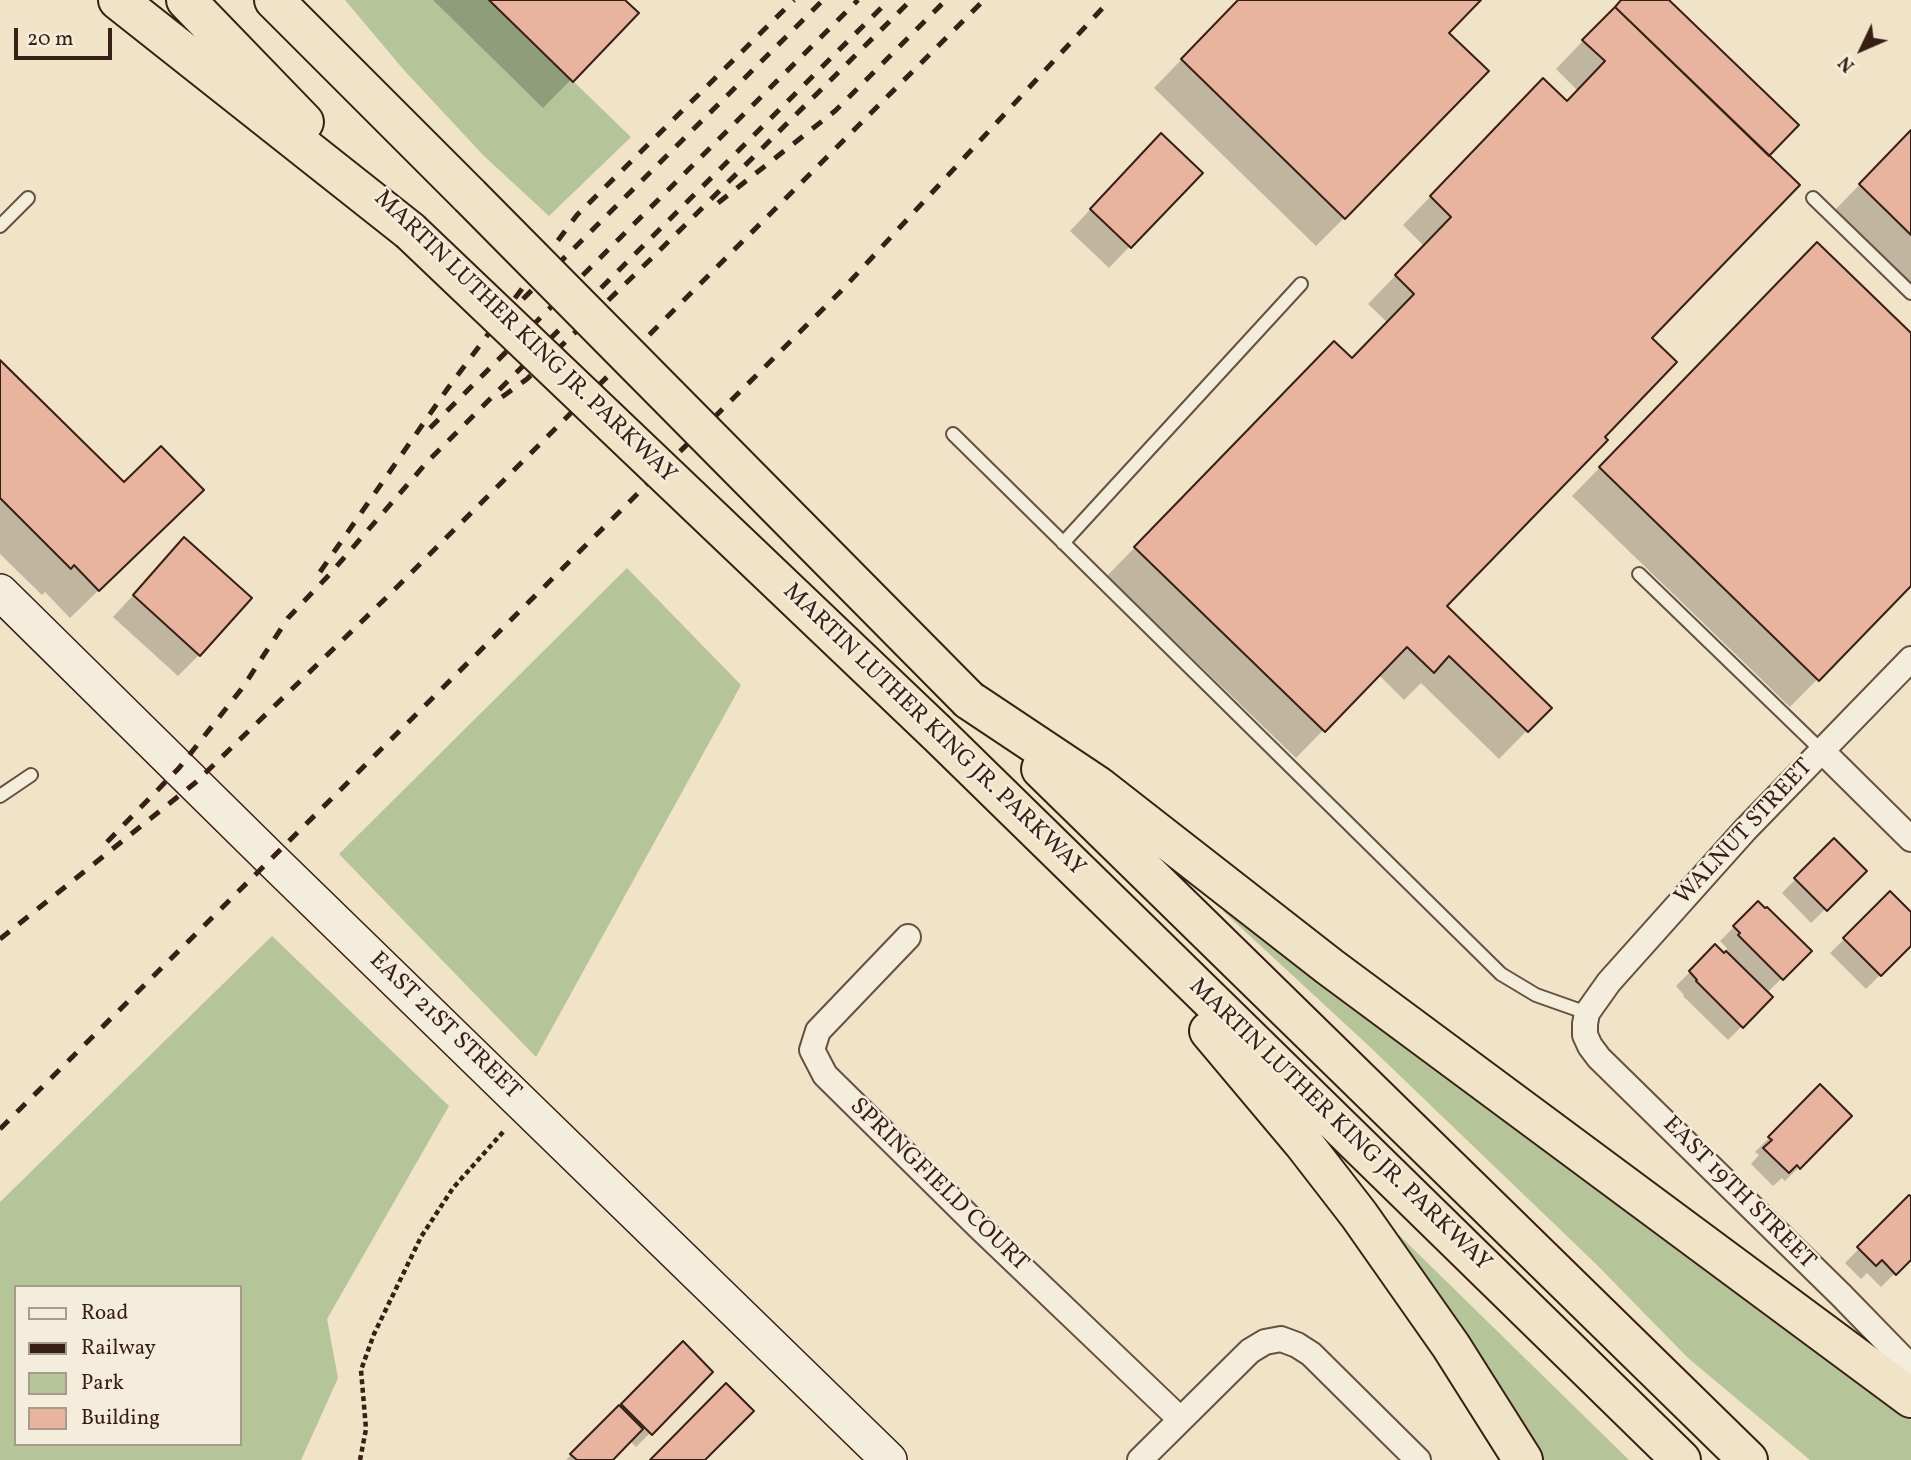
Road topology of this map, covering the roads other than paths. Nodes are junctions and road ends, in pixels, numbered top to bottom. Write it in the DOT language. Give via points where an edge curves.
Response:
graph roads {
  1 [pos="118,0"];
  2 [pos="186,0"];
  3 [pos="274,0"];
  4 [pos="294,0"];
  5 [pos="470,196"];
  6 [pos="28,198"];
  7 [pos="1814,198"];
  8 [pos="0,226"];
  9 [pos="410,231"];
  10 [pos="1301,284"];
  11 [pos="1911,293"];
  12 [pos="953,434"];
  13 [pos="1063,543"];
  14 [pos="1639,573"];
  15 [pos="0,592"];
  16 [pos="1911,659"];
  17 [pos="969,699"];
  18 [pos="936,732"];
  19 [pos="1822,751"];
  20 [pos="31,775"];
  21 [pos="0,796"];
  22 [pos="1911,839"];
  23 [pos="908,937"];
  24 [pos="1587,1013"];
  25 [pos="1911,1367"];
  26 [pos="1911,1398"];
  27 [pos="1180,1419"];
  28 [pos="889,1460"];
  29 [pos="1140,1460"];
  30 [pos="1418,1460"];
  31 [pos="1523,1460"];
  32 [pos="1681,1460"];
  33 [pos="1748,1460"];
  1 -- 9 [label="highway"];
  2 -- 9 [label="highway, MARTIN LUTHER KING JR. PARKWAY"];
  3 -- 5 [label="highway, MARTIN LUTHER KING JR. PARKWAY"];
  4 -- 5 [label="highway"];
  5 -- 17 [label="highway, MARTIN LUTHER KING JR. PARKWAY, bridge"];
  6 -- 8 [label="lane"];
  7 -- 11 [label="lane"];
  9 -- 18 [label="highway, MARTIN LUTHER KING JR. PARKWAY, bridge"];
  10 -- 13 [label="lane"];
  12 -- 13 [label="lane"];
  13 -- 24 [label="lane" via="1501,974 1536,995"];
  14 -- 19 [label="lane"];
  15 -- 28 [label="street, EAST 21ST STREET"];
  16 -- 19 [label="street, WALNUT STREET"];
  17 -- 26 [label="highway" via="1098,786 1330,967"];
  17 -- 33 [label="highway, MARTIN LUTHER KING JR. PARKWAY"];
  18 -- 31 [label="highway" via="1235,1060 1304,1144 1419,1300"];
  18 -- 32 [label="highway, MARTIN LUTHER KING JR. PARKWAY"];
  19 -- 22 [label="street"];
  19 -- 24 [label="street, WALNUT STREET" via="1737,839 1609,982"];
  20 -- 21 [label="lane"];
  23 -- 27 [label="street, SPRINGFIELD COURT" via="818,1031 813,1050 825,1075"];
  24 -- 25 [label="street, EAST 19TH STREET" via="1585,1035 1599,1058"];
  27 -- 29 [label="street"];
  27 -- 30 [label="street" via="1250,1351 1280,1339 1311,1354"];
}
